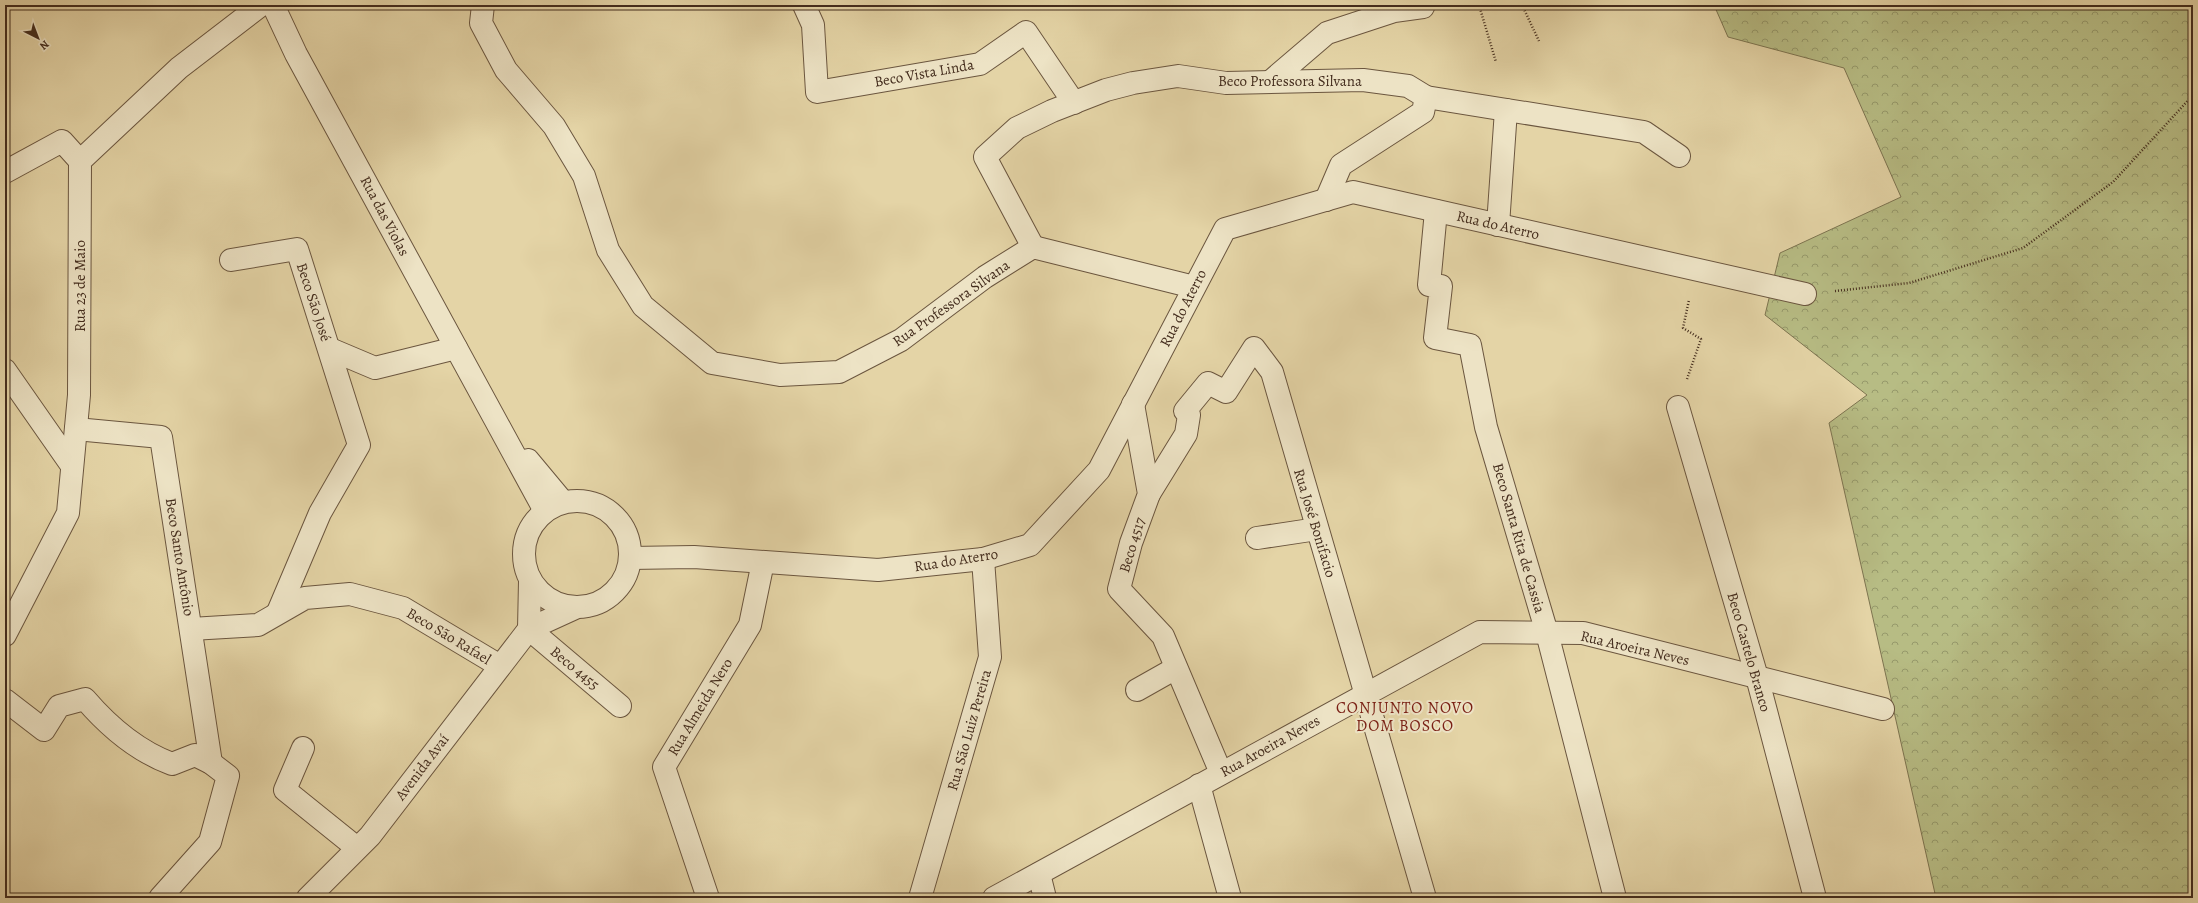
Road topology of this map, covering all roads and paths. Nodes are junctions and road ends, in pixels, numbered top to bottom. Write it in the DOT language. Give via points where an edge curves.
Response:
graph roads {
  1 [pos="261,5"];
  2 [pos="273,5"];
  3 [pos="483,5"];
  4 [pos="804,5"];
  5 [pos="1479,5"];
  6 [pos="1522,5"];
  7 [pos="1423,7"];
  8 [pos="1394,8"];
  9 [pos="1539,41"];
  10 [pos="1496,62"];
  11 [pos="1271,81"];
  12 [pos="2193,95"];
  13 [pos="1426,97"];
  14 [pos="1074,103"];
  15 [pos="1506,110"];
  16 [pos="1679,156"];
  17 [pos="80,161"];
  18 [pos="5,172"];
  19 [pos="1326,200"];
  20 [pos="1436,211"];
  21 [pos="1498,225"];
  22 [pos="1033,247"];
  23 [pos="231,260"];
  24 [pos="1696,270"];
  25 [pos="1194,287"];
  26 [pos="1805,294"];
  27 [pos="456,348"];
  28 [pos="330,349"];
  29 [pos="5,370"];
  30 [pos="1133,404"];
  31 [pos="1678,407"];
  32 [pos="76,429"];
  33 [pos="72,466"];
  34 [pos="1149,494"];
  35 [pos="554,506"];
  36 [pos="1317,530"];
  37 [pos="1257,538"];
  38 [pos="630,558"];
  39 [pos="983,559"];
  40 [pos="763,562"];
  41 [pos="530,581"];
  42 [pos="575,608"];
  43 [pos="278,612"];
  44 [pos="191,629"];
  45 [pos="529,629"];
  46 [pos="1547,633"];
  47 [pos="5,635"];
  48 [pos="500,666"];
  49 [pos="1176,668"];
  50 [pos="1757,677"];
  51 [pos="1137,690"];
  52 [pos="1365,693"];
  53 [pos="5,700"];
  54 [pos="620,706"];
  55 [pos="1883,709"];
  56 [pos="303,748"];
  57 [pos="211,763"];
  58 [pos="1221,773"];
  59 [pos="1199,785"];
  60 [pos="357,848"];
  61 [pos="1039,874"];
  62 [pos="160,898"];
  63 [pos="308,898"];
  64 [pos="708,898"];
  65 [pos="920,898"];
  66 [pos="994,898"];
  67 [pos="1045,898"];
  68 [pos="1230,898"];
  69 [pos="1425,898"];
  70 [pos="1615,898"];
  71 [pos="1815,898"];
  1 -- 17 [label="street" via="179,68"];
  2 -- 27 [label="street, Rua das Violas" via="296,54"];
  3 -- 22 [label="street, Rua Professora Silvana" via="481,23 506,70 554,126 584,176 608,250 643,306 712,364 780,375 839,372 901,340 985,277"];
  4 -- 14 [label="street, Beco Vista Linda" via="813,25 817,92 980,64 1026,32"];
  5 -- 10 [label="path"];
  6 -- 9 [label="path"];
  7 -- 8 [label="street"];
  8 -- 11 [label="street" via="1327,33"];
  11 -- 13 [label="street, Beco Professora Silvana" via="1363,80 1408,86"];
  11 -- 14 [label="street, Beco Professora Silvana" via="1226,83 1178,76 1106,90"];
  12 -- 26 [label="path" via="2113,182 2023,248 1909,283"];
  13 -- 15 [label="street, Beco Professora Silvana"];
  13 -- 19 [label="street" via="1423,112 1341,165"];
  14 -- 22 [label="street, Beco Professora Silvana" via="1017,128 985,157"];
  15 -- 16 [label="street, Beco Professora Silvana" via="1644,132"];
  15 -- 21 [label="street"];
  17 -- 18 [label="street" via="62,141"];
  17 -- 32 [label="street, Rua 23 de Maio" via="79,395"];
  19 -- 20 [label="street, Rua do Aterro" via="1353,192"];
  19 -- 25 [label="street, Rua do Aterro" via="1224,229"];
  20 -- 21 [label="street, Rua do Aterro"];
  20 -- 46 [label="street, Beco Santa Rita de Cassia" via="1429,285 1441,286 1435,338 1470,345 1486,427"];
  21 -- 24 [label="street, Rua do Aterro"];
  22 -- 25 [label="street"];
  23 -- 28 [label="street, Beco São José" via="297,249"];
  24 -- 26 [label="street, Rua do Aterro"];
  24 -- 31 [label="path" via="1683,328 1701,338"];
  25 -- 30 [label="street, Rua do Aterro"];
  27 -- 28 [label="street" via="375,368"];
  27 -- 35 [label="street, Rua das Violas" via="499,426"];
  28 -- 43 [label="street" via="359,445 320,513"];
  29 -- 33 [label="street"];
  30 -- 34 [label="street"];
  30 -- 39 [label="street, Rua do Aterro" via="1099,470 1030,545"];
  31 -- 50 [label="street, Beco Castelo Branco"];
  32 -- 33 [label="street, Rua 23 de Maio"];
  32 -- 44 [label="street, Beco Santo Antônio" via="161,436"];
  33 -- 47 [label="street, Rua 23 de Maio" via="68,513"];
  34 -- 36 [label="street, Rua José Bonifacio" via="1186,434 1189,415 1185,411 1208,383 1226,392 1254,348 1272,372"];
  34 -- 49 [label="street, Beco 4517" via="1131,543 1119,589 1163,636"];
  35 -- 38 [label="street" via="584,501 603,507 618,520 628,538"];
  35 -- 41 [label="street" via="531,525 524,544 523,563"];
  36 -- 37 [label="street"];
  36 -- 52 [label="street, Rua José Bonifacio"];
  38 -- 40 [label="street, Rua do Aterro" via="694,557"];
  38 -- 42 [label="street" via="626,574 612,594 591,606"];
  39 -- 40 [label="street, Rua do Aterro" via="878,570"];
  39 -- 65 [label="street, Rua São Luiz Pereira" via="990,657"];
  40 -- 64 [label="street, Rua Almeida Nero" via="750,625 664,767"];
  41 -- 42 [label="street" via="542,595 557,604"];
  41 -- 45 [label="street"];
  42 -- 45 [label="street, Avenida Avaí"];
  43 -- 44 [label="street, Beco São Rafael" via="258,625"];
  43 -- 48 [label="street, Beco São Rafael" via="305,598 350,594 403,608"];
  44 -- 57 [label="street, Beco Santo Antônio"];
  45 -- 48 [label="street, Avenida Avaí"];
  45 -- 54 [label="street, Beco 4455"];
  46 -- 50 [label="street, Rua Aroeira Neves" via="1583,633"];
  46 -- 52 [label="street, Rua Aroeira Neves" via="1480,632"];
  46 -- 70 [label="street, Beco Santa Rita de Cassia"];
  48 -- 60 [label="street, Avenida Avaí" via="375,830"];
  49 -- 51 [label="street"];
  49 -- 58 [label="street, Beco 4517"];
  50 -- 55 [label="street, Rua Aroeira Neves"];
  50 -- 71 [label="street, Beco Castelo Branco"];
  52 -- 58 [label="street, Rua Aroeira Neves"];
  52 -- 69 [label="street, Rua José Bonifacio"];
  53 -- 57 [label="street" via="44,730 58,706 85,699 103,721 156,758 172,764 195,755"];
  56 -- 60 [label="street" via="285,790"];
  57 -- 62 [label="street" via="228,776 210,842"];
  58 -- 59 [label="street, Rua Aroeira Neves"];
  59 -- 61 [label="street, Rua Aroeira Neves"];
  59 -- 68 [label="street"];
  60 -- 63 [label="street, Avenida Avaí"];
  61 -- 66 [label="street, Rua Aroeira Neves"];
  61 -- 67 [label="street"];
}
